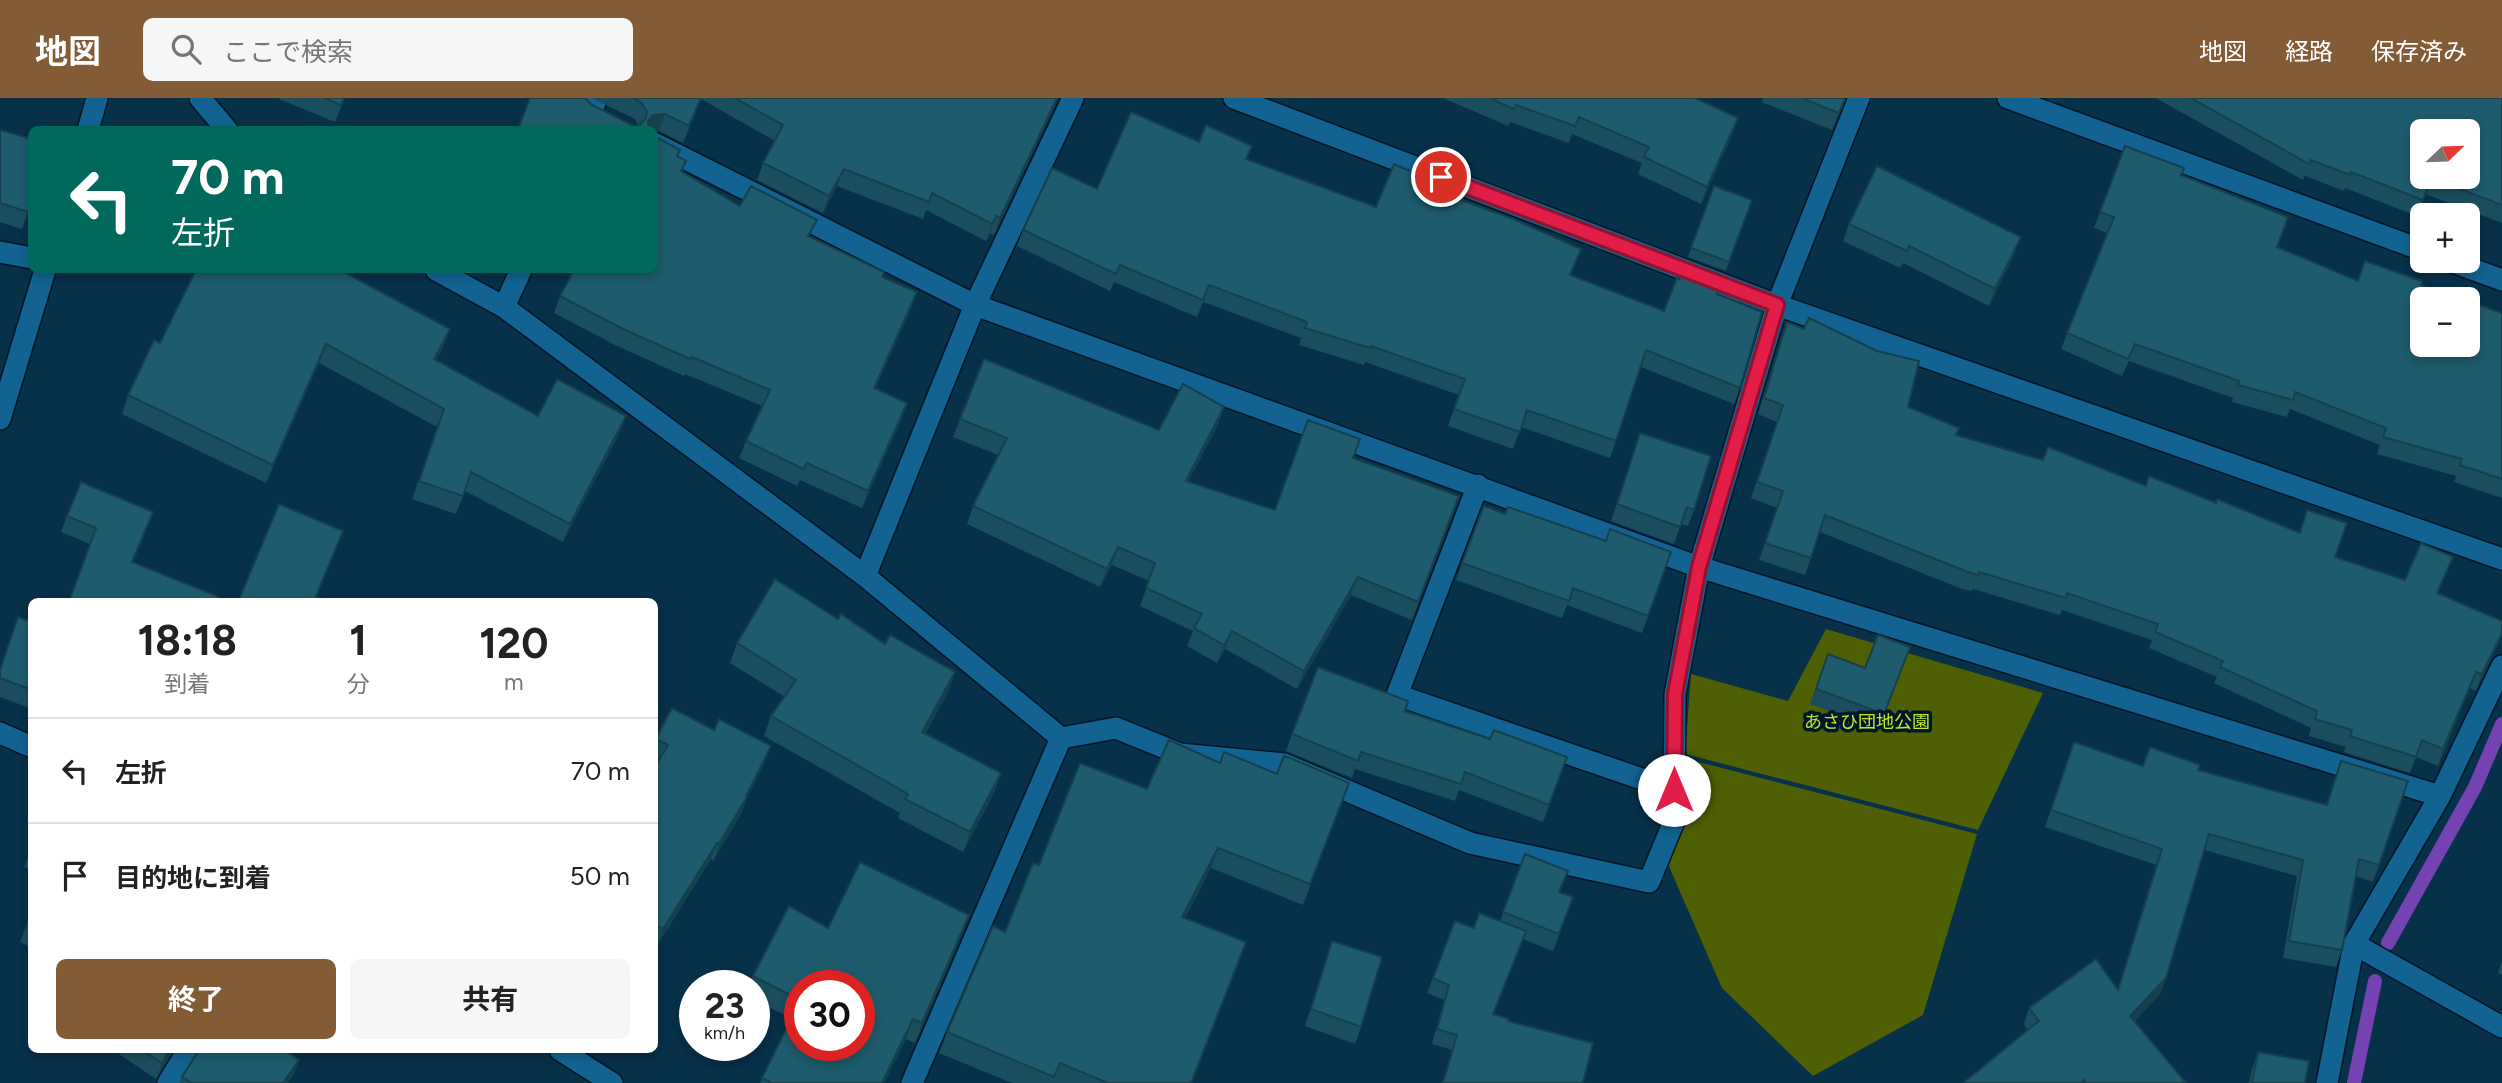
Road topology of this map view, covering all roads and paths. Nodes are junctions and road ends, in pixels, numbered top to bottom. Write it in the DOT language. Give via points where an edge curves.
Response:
graph roads {
  1 [pos="97,98"];
  2 [pos="201,98"];
  3 [pos="1073,98"];
  4 [pos="1234,98"];
  5 [pos="1859,98"];
  6 [pos="2008,98"];
  7 [pos="89,126"];
  8 [pos="224,126"];
  9 [pos="658,145"];
  10 [pos="2410,246"];
  11 [pos="0,252"];
  12 [pos="28,257"];
  13 [pos="2480,272"];
  14 [pos="44,273"];
  15 [pos="442,273"];
  16 [pos="520,273"];
  17 [pos="2502,280"];
  18 [pos="975,305"];
  19 [pos="1777,305"];
  20 [pos="504,307"];
  21 [pos="0,419"];
  22 [pos="1478,485"];
  23 [pos="2502,559"];
  24 [pos="1699,567"];
  25 [pos="865,576"];
  26 [pos="2502,666"];
  27 [pos="0,733"];
  28 [pos="1061,738"];
  29 [pos="28,745"];
  30 [pos="1674,790"];
  31 [pos="2440,796"];
  32 [pos="2354,944"];
  33 [pos="2502,1027"];
  34 [pos="186,1053"];
  35 [pos="565,1053"];
  36 [pos="168,1083"];
  37 [pos="612,1083"];
  38 [pos="912,1083"];
  39 [pos="2327,1083"];
  1 -- 7 [label="street"];
  2 -- 8 [label="street"];
  3 -- 18 [label="street"];
  4 -- 19 [label="street"];
  5 -- 19 [label="street"];
  6 -- 10 [label="street"];
  9 -- 18 [label="street"];
  11 -- 12 [label="street"];
  13 -- 17 [label="street"];
  14 -- 21 [label="street"];
  15 -- 20 [label="street"];
  16 -- 20 [label="street"];
  18 -- 22 [label="street"];
  18 -- 25 [label="street"];
  19 -- 23 [label="street"];
  19 -- 24 [label="street"];
  20 -- 25 [label="street"];
  22 -- 24 [label="street"];
  22 -- 30 [label="street" via="1397,695"];
  24 -- 30 [label="street" via="1675,694"];
  24 -- 31 [label="street"];
  25 -- 28 [label="street"];
  26 -- 31 [label="street"];
  27 -- 29 [label="street"];
  28 -- 30 [label="street" via="1116,728 1180,754 1284,764 1470,843 1649,881 1674,821"];
  28 -- 38 [label="street"];
  31 -- 32 [label="street"];
  32 -- 33 [label="street"];
  32 -- 39 [label="street"];
  34 -- 36 [label="street"];
  35 -- 37 [label="street"];
}
